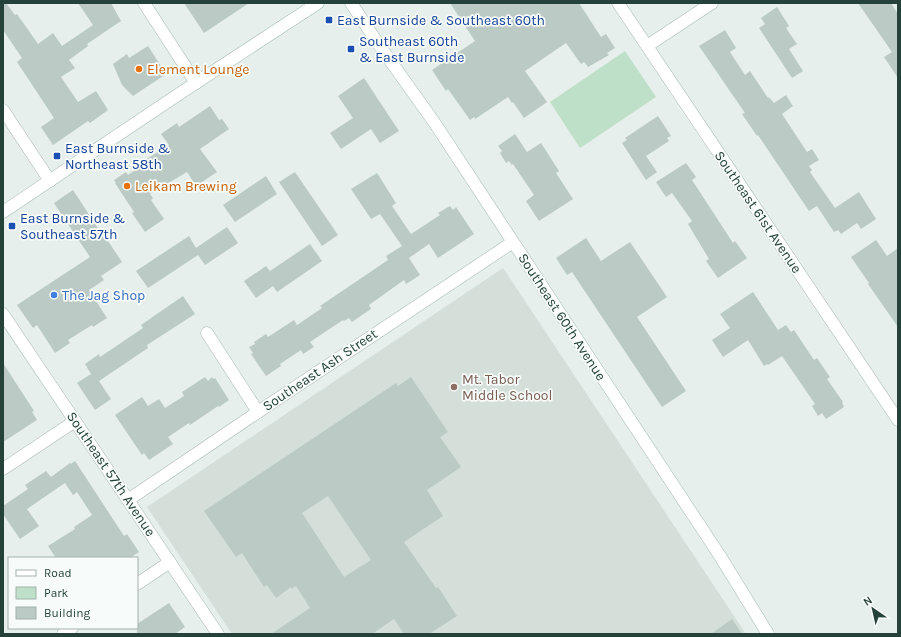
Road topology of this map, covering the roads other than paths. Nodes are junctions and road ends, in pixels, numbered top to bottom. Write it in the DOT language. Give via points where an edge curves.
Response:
graph roads {
  1 [pos="144,3"];
  2 [pos="318,3"];
  3 [pos="351,3"];
  4 [pos="618,3"];
  5 [pos="712,3"];
  6 [pos="647,46"];
  7 [pos="196,83"];
  8 [pos="3,110"];
  9 [pos="50,181"];
  10 [pos="3,212"];
  11 [pos="513,242"];
  12 [pos="3,314"];
  13 [pos="207,333"];
  14 [pos="258,412"];
  15 [pos="898,420"];
  16 [pos="75,421"];
  17 [pos="3,469"];
  18 [pos="128,500"];
  19 [pos="170,562"];
  20 [pos="138,583"];
  21 [pos="218,634"];
  22 [pos="768,634"];
  1 -- 7 [label="street"];
  2 -- 7 [label="street"];
  3 -- 11 [label="street, Southeast 60th Avenue"];
  4 -- 6 [label="street, Southeast 61st Avenue"];
  5 -- 6 [label="street"];
  6 -- 15 [label="street, Southeast 61st Avenue"];
  7 -- 9 [label="street"];
  8 -- 9 [label="street"];
  9 -- 10 [label="street"];
  11 -- 14 [label="street, Southeast Ash Street"];
  11 -- 22 [label="street, Southeast 60th Avenue" via="720,556"];
  12 -- 16 [label="street, Southeast 57th Avenue"];
  13 -- 14 [label="street"];
  14 -- 18 [label="street, Southeast Ash Street"];
  16 -- 17 [label="street"];
  16 -- 18 [label="street, Southeast 57th Avenue"];
  18 -- 19 [label="street, Southeast 57th Avenue"];
  19 -- 20 [label="street"];
  19 -- 21 [label="street, Southeast 57th Avenue"];
}
